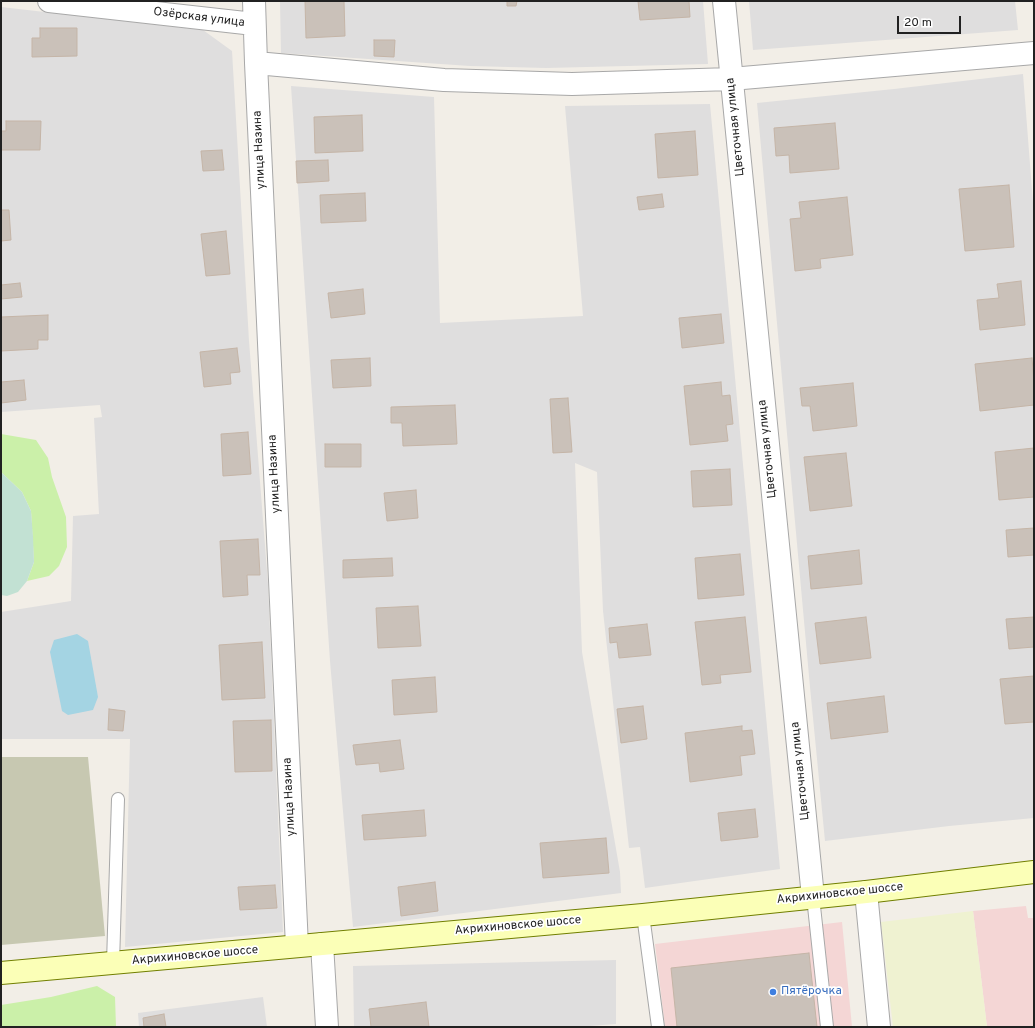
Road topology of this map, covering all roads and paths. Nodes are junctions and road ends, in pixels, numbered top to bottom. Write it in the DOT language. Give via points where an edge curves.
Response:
graph roads {
  1 [pos="49,1"];
  2 [pos="254,1"];
  3 [pos="724,1"];
  4 [pos="254,24"];
  5 [pos="1034,53"];
  6 [pos="256,63"];
  7 [pos="731,79"];
  8 [pos="118,799"];
  9 [pos="1034,872"];
  10 [pos="866,892"];
  11 [pos="813,897"];
  12 [pos="644,915"];
  13 [pos="322,944"];
  14 [pos="297,946"];
  15 [pos="113,963"];
  16 [pos="1,973"];
  17 [pos="327,1027"];
  18 [pos="658,1027"];
  19 [pos="827,1027"];
  20 [pos="879,1027"];
  1 -- 4 [label="street, Озёрская улица"];
  2 -- 4 [label="street, улица Назина"];
  3 -- 7 [label="street, Цветочная улица"];
  4 -- 6 [label="street, улица Назина"];
  5 -- 7 [label="street"];
  6 -- 7 [label="street" via="459,80 572,84"];
  6 -- 14 [label="street, улица Назина"];
  7 -- 11 [label="street, Цветочная улица"];
  8 -- 15 [label="lane"];
  9 -- 10 [label="main road, Акрихиновское шоссе"];
  10 -- 11 [label="main road, Акрихиновское шоссе"];
  10 -- 20 [label="street"];
  11 -- 12 [label="main road, Акрихиновское шоссе"];
  11 -- 19 [label="lane"];
  12 -- 13 [label="main road, Акрихиновское шоссе"];
  12 -- 18 [label="lane"];
  13 -- 14 [label="main road, Акрихиновское шоссе"];
  13 -- 17 [label="street"];
  14 -- 15 [label="main road, Акрихиновское шоссе"];
  15 -- 16 [label="main road, Акрихиновское шоссе"];
}
